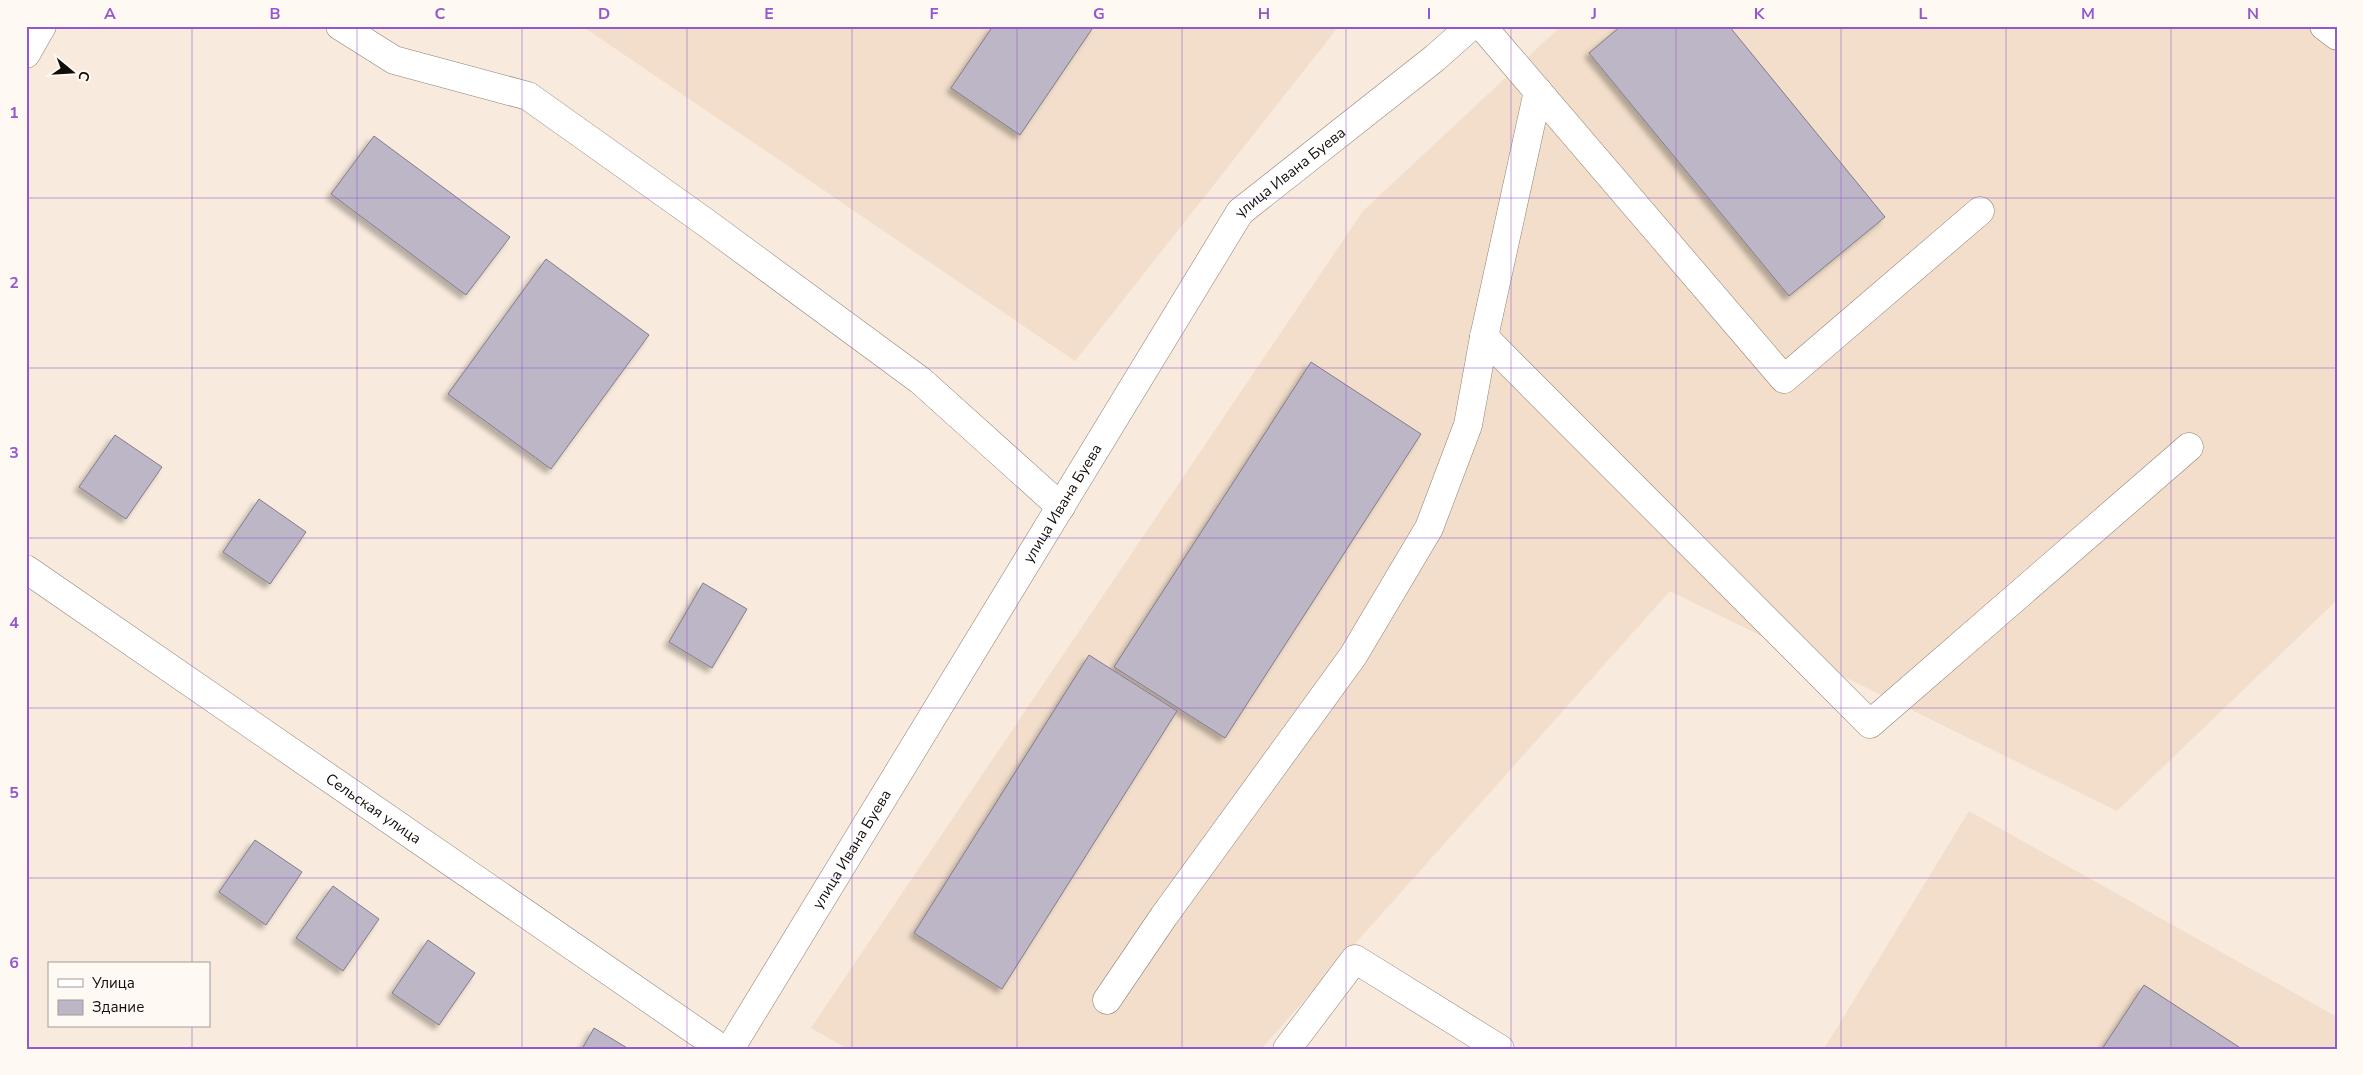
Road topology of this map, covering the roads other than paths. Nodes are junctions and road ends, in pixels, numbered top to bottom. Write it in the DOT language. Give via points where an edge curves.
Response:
graph roads {
  1 [pos="42,26"];
  2 [pos="340,26"];
  3 [pos="1471,26"];
  4 [pos="1482,26"];
  5 [pos="2324,26"];
  6 [pos="2337,36"];
  7 [pos="26,54"];
  8 [pos="1538,91"];
  9 [pos="1980,211"];
  10 [pos="1484,337"];
  11 [pos="2189,447"];
  12 [pos="1061,507"];
  13 [pos="26,569"];
  14 [pos="1107,1000"];
  15 [pos="722,1049"];
  16 [pos="730,1049"];
  17 [pos="1287,1049"];
  18 [pos="1500,1049"];
  1 -- 7 [label="street"];
  2 -- 12 [label="street" via="394,60 528,96 921,381"];
  3 -- 12 [label="street, улица Ивана Буева" via="1240,212"];
  4 -- 8 [label="street"];
  5 -- 6 [label="street"];
  8 -- 9 [label="street" via="1784,379"];
  8 -- 10 [label="street"];
  10 -- 11 [label="street" via="1870,724"];
  10 -- 14 [label="street" via="1468,425 1429,528 1353,656"];
  12 -- 16 [label="street, улица Ивана Буева"];
  13 -- 15 [label="street, Сельская улица"];
  17 -- 18 [label="street" via="1355,959"];
}
